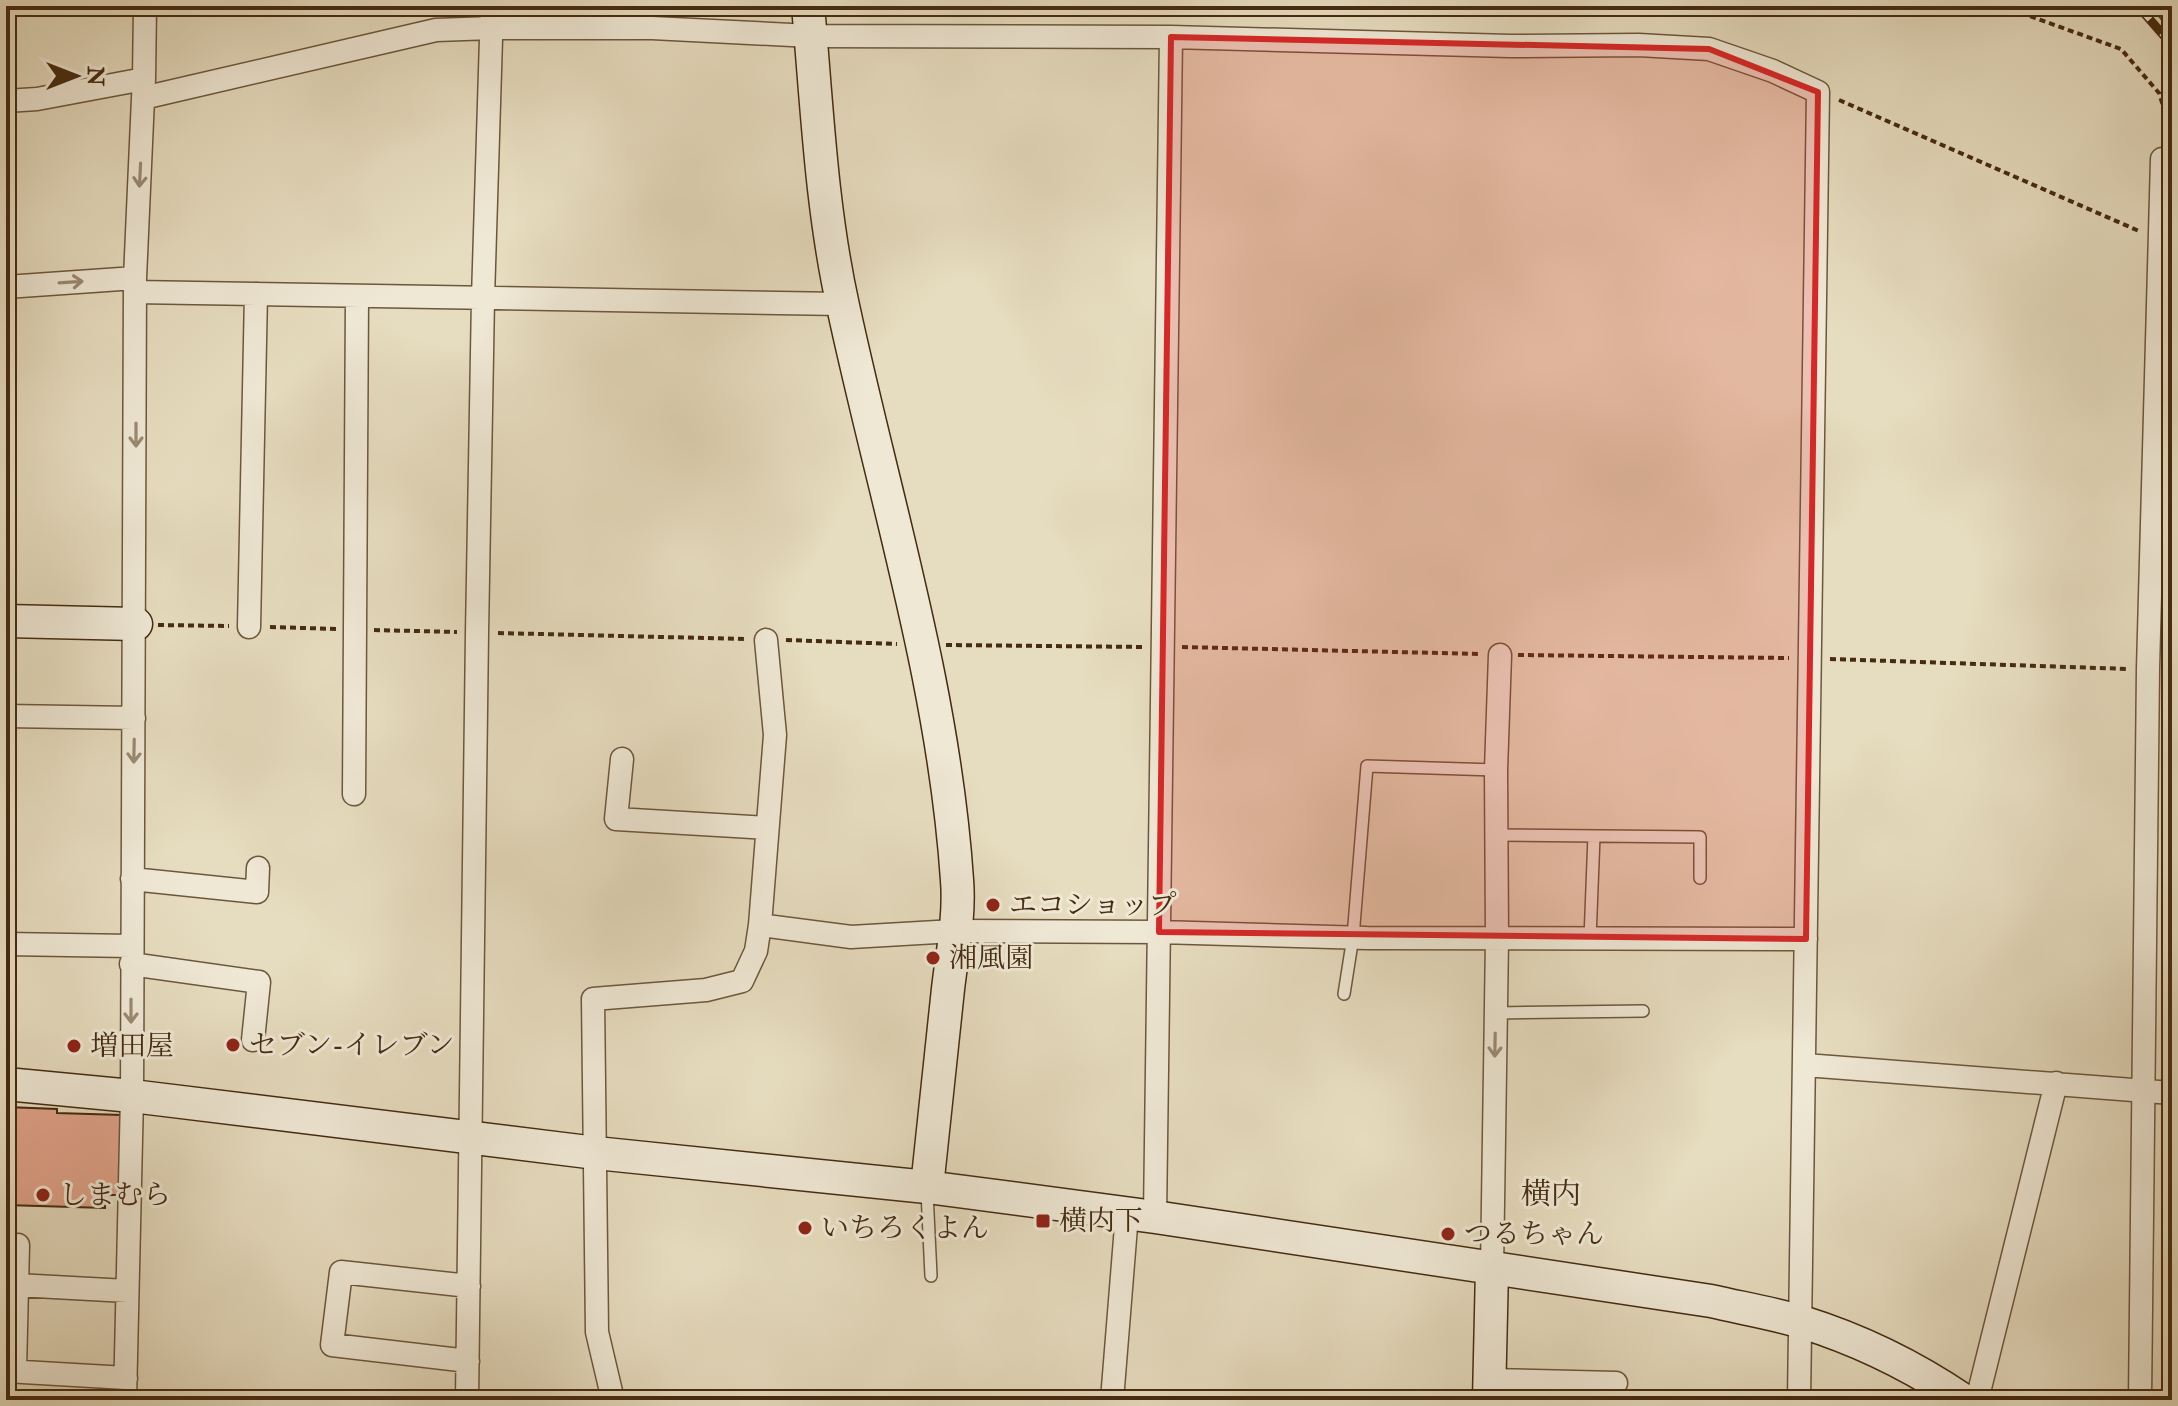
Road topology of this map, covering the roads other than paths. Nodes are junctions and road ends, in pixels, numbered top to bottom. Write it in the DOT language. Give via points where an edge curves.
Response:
graph roads {
  1 [pos="145,6"];
  2 [pos="492,17"];
  3 [pos="809,21"];
  4 [pos="1171,37"];
  5 [pos="144,88"];
  6 [pos="6,101"];
  7 [pos="2162,159"];
  8 [pos="135,285"];
  9 [pos="6,287"];
  10 [pos="256,294"];
  11 [pos="357,296"];
  12 [pos="483,298"];
  13 [pos="842,304"];
  14 [pos="6,621"];
  15 [pos="136,624"];
  16 [pos="249,627"];
  17 [pos="766,640"];
  18 [pos="1500,655"];
  19 [pos="6,716"];
  20 [pos="134,718"];
  21 [pos="622,759"];
  22 [pos="1496,770"];
  23 [pos="354,794"];
  24 [pos="767,828"];
  25 [pos="1496,835"];
  26 [pos="1594,836"];
  27 [pos="258,868"];
  28 [pos="1700,878"];
  29 [pos="132,879"];
  30 [pos="760,925"];
  31 [pos="954,931"];
  32 [pos="1159,932"];
  33 [pos="1353,937"];
  34 [pos="1497,939"];
  35 [pos="1590,939"];
  36 [pos="1806,939"];
  37 [pos="6,944"];
  38 [pos="131,955"];
  39 [pos="1344,994"];
  40 [pos="1643,1011"];
  41 [pos="1496,1013"];
  42 [pos="253,1040"];
  43 [pos="1805,1065"];
  44 [pos="2056,1083"];
  45 [pos="6,1084"];
  46 [pos="2143,1090"];
  47 [pos="2172,1093"];
  48 [pos="132,1096"];
  49 [pos="471,1139"];
  50 [pos="596,1153"];
  51 [pos="927,1187"];
  52 [pos="1141,1216"];
  53 [pos="18,1245"];
  54 [pos="1492,1269"];
  55 [pos="931,1276"];
  56 [pos="17,1285"];
  57 [pos="469,1286"];
  58 [pos="127,1291"];
  59 [pos="1800,1322"];
  60 [pos="468,1361"];
  61 [pos="10,1371"];
  62 [pos="1616,1383"];
  63 [pos="126,1389"];
  64 [pos="1489,1390"];
  65 [pos="467,1400"];
  66 [pos="613,1400"];
  67 [pos="1112,1400"];
  68 [pos="1799,1400"];
  69 [pos="1963,1400"];
  70 [pos="1977,1400"];
  71 [pos="2140,1400"];
  1 -- 5 [label="street"];
  2 -- 3 [label="street" via="652,28"];
  2 -- 5 [label="street"];
  2 -- 12 [label="street"];
  3 -- 4 [label="street"];
  3 -- 13 [label="street" via="825,206"];
  4 -- 32 [label="street"];
  4 -- 36 [label="street" via="1709,49 1818,92"];
  5 -- 6 [label="street"];
  5 -- 8 [label="street, one-way"];
  7 -- 46 [label="street"];
  9 -- 8 [label="street, one-way"];
  8 -- 10 [label="street"];
  8 -- 15 [label="street, one-way"];
  10 -- 11 [label="street"];
  10 -- 16 [label="street"];
  11 -- 12 [label="street"];
  11 -- 23 [label="street"];
  12 -- 13 [label="street"];
  12 -- 49 [label="street"];
  13 -- 31 [label="street" via="923,645 953,837 958,884"];
  14 -- 15 [label="street"];
  15 -- 20 [label="street"];
  17 -- 24 [label="street" via="775,735"];
  18 -- 22 [label="street"];
  19 -- 20 [label="street"];
  20 -- 29 [label="street, one-way"];
  21 -- 24 [label="street" via="616,819"];
  22 -- 25 [label="street"];
  22 -- 33 [label="lane" via="1367,766"];
  24 -- 30 [label="street"];
  25 -- 26 [label="lane"];
  25 -- 34 [label="street"];
  26 -- 28 [label="lane" via="1700,837"];
  26 -- 35 [label="lane"];
  27 -- 29 [label="street" via="257,892"];
  29 -- 38 [label="street"];
  30 -- 31 [label="street" via="851,937"];
  30 -- 50 [label="street" via="756,951 742,981 706,990 593,999"];
  31 -- 32 [label="street"];
  31 -- 51 [label="street"];
  32 -- 33 [label="street"];
  32 -- 52 [label="street"];
  33 -- 34 [label="street"];
  33 -- 39 [label="lane"];
  34 -- 35 [label="street"];
  34 -- 41 [label="street"];
  35 -- 36 [label="street"];
  36 -- 43 [label="street"];
  37 -- 38 [label="street"];
  38 -- 42 [label="street" via="259,982"];
  38 -- 48 [label="street, one-way"];
  40 -- 41 [label="lane"];
  41 -- 54 [label="street, one-way"];
  43 -- 44 [label="street"];
  43 -- 59 [label="street"];
  44 -- 46 [label="street"];
  44 -- 70 [label="street"];
  45 -- 48 [label="street"];
  46 -- 47 [label="street"];
  46 -- 71 [label="street"];
  48 -- 49 [label="street"];
  48 -- 58 [label="street"];
  49 -- 50 [label="street"];
  49 -- 57 [label="street"];
  50 -- 51 [label="street"];
  50 -- 66 [label="street" via="597,1332"];
  51 -- 52 [label="street"];
  51 -- 55 [label="lane"];
  52 -- 54 [label="street"];
  52 -- 67 [label="street"];
  53 -- 56 [label="street"];
  54 -- 59 [label="street" via="1711,1301"];
  54 -- 64 [label="street"];
  56 -- 58 [label="street"];
  56 -- 61 [label="street"];
  57 -- 60 [label="street"];
  57 -- 60 [label="street" via="341,1272 332,1345"];
  58 -- 63 [label="street"];
  59 -- 68 [label="street"];
  59 -- 69 [label="street" via="1865,1345"];
  60 -- 65 [label="street"];
  61 -- 63 [label="street"];
  62 -- 64 [label="street"];
}
